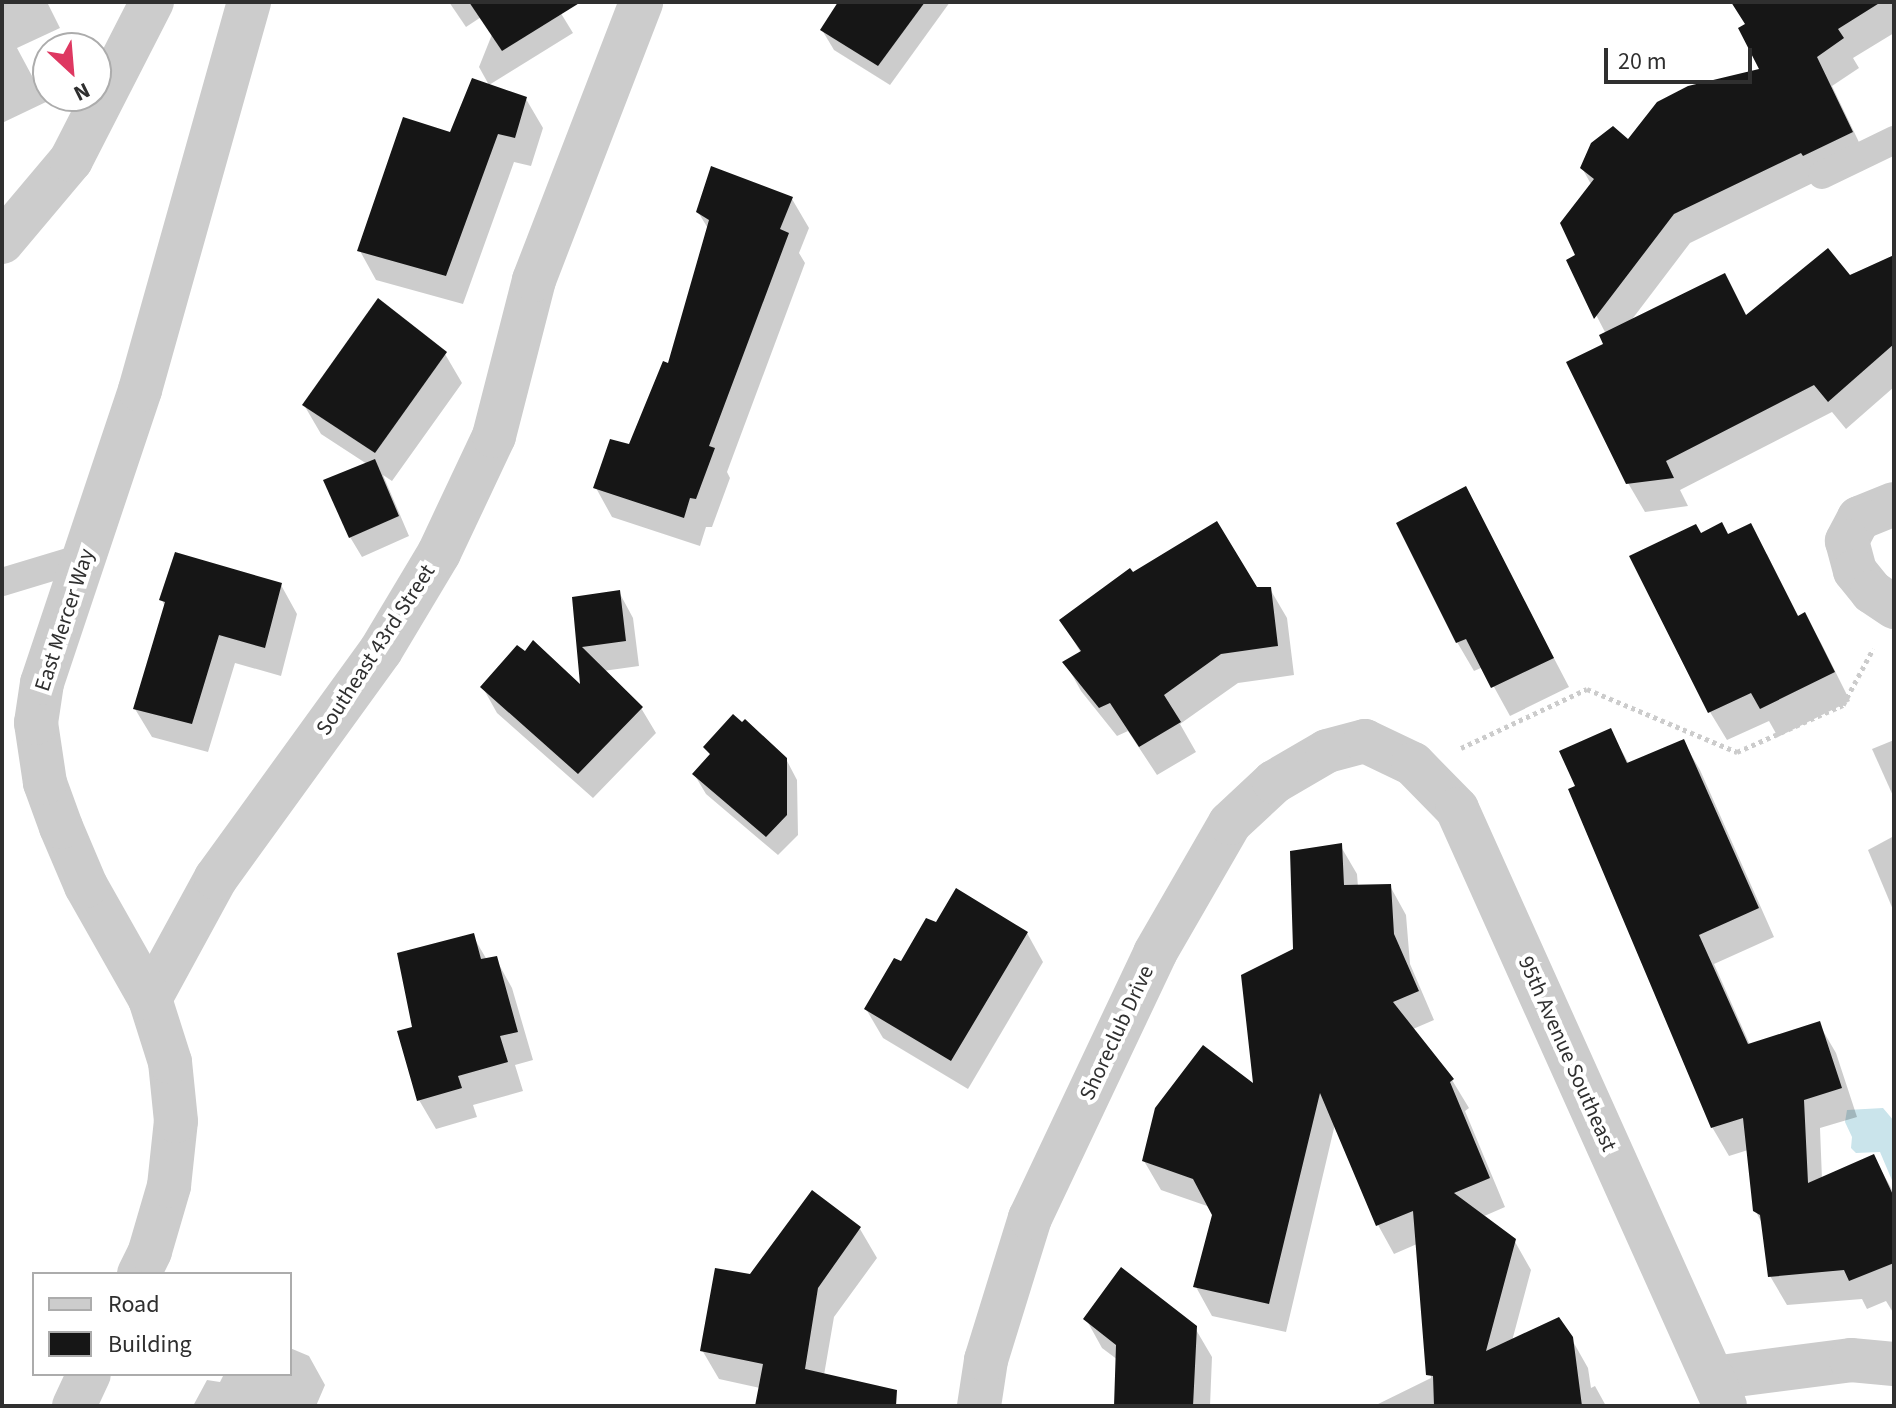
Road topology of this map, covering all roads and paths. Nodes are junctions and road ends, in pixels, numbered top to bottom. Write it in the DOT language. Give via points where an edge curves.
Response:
graph roads {
  1 [pos="152,2"];
  2 [pos="249,2"];
  3 [pos="641,2"];
  4 [pos="1894,140"];
  5 [pos="1822,175"];
  6 [pos="2,242"];
  7 [pos="1894,504"];
  8 [pos="85,557"];
  9 [pos="2,582"];
  10 [pos="1887,622"];
  11 [pos="1365,741"];
  12 [pos="1424,774"];
  13 [pos="150,999"];
  14 [pos="140,1272"];
  15 [pos="1894,1364"];
  16 [pos="88,1376"];
  17 [pos="1719,1392"];
  18 [pos="74,1406"];
  19 [pos="979,1406"];
  1 -- 6 [label="street" via="71,160"];
  2 -- 8 [label="street, East Mercer Way" via="140,390"];
  3 -- 13 [label="street, Southeast 43rd Street" via="534,280 494,436 439,553 381,650 216,878"];
  4 -- 5 [label="lane"];
  7 -- 10 [label="street" via="1859,518 1847,541 1855,571"];
  8 -- 9 [label="lane"];
  8 -- 13 [label="street, East Mercer Way" via="42,683 36,723 40,753 45,783 86,886"];
  10 -- 12 [label="path" via="1843,705 1737,752 1587,689 1450,753"];
  11 -- 12 [label="street, 95th Avenue Southeast"];
  11 -- 19 [label="street, Shoreclub Drive" via="1327,751 1274,782 1230,823 1155,953 1030,1218 986,1360"];
  12 -- 17 [label="street, 95th Avenue Southeast" via="1457,809"];
  13 -- 14 [label="street, East Mercer Way" via="170,1062 176,1121 169,1186"];
  15 -- 17 [label="street" via="1851,1360"];
  16 -- 18 [label="street"];
}
